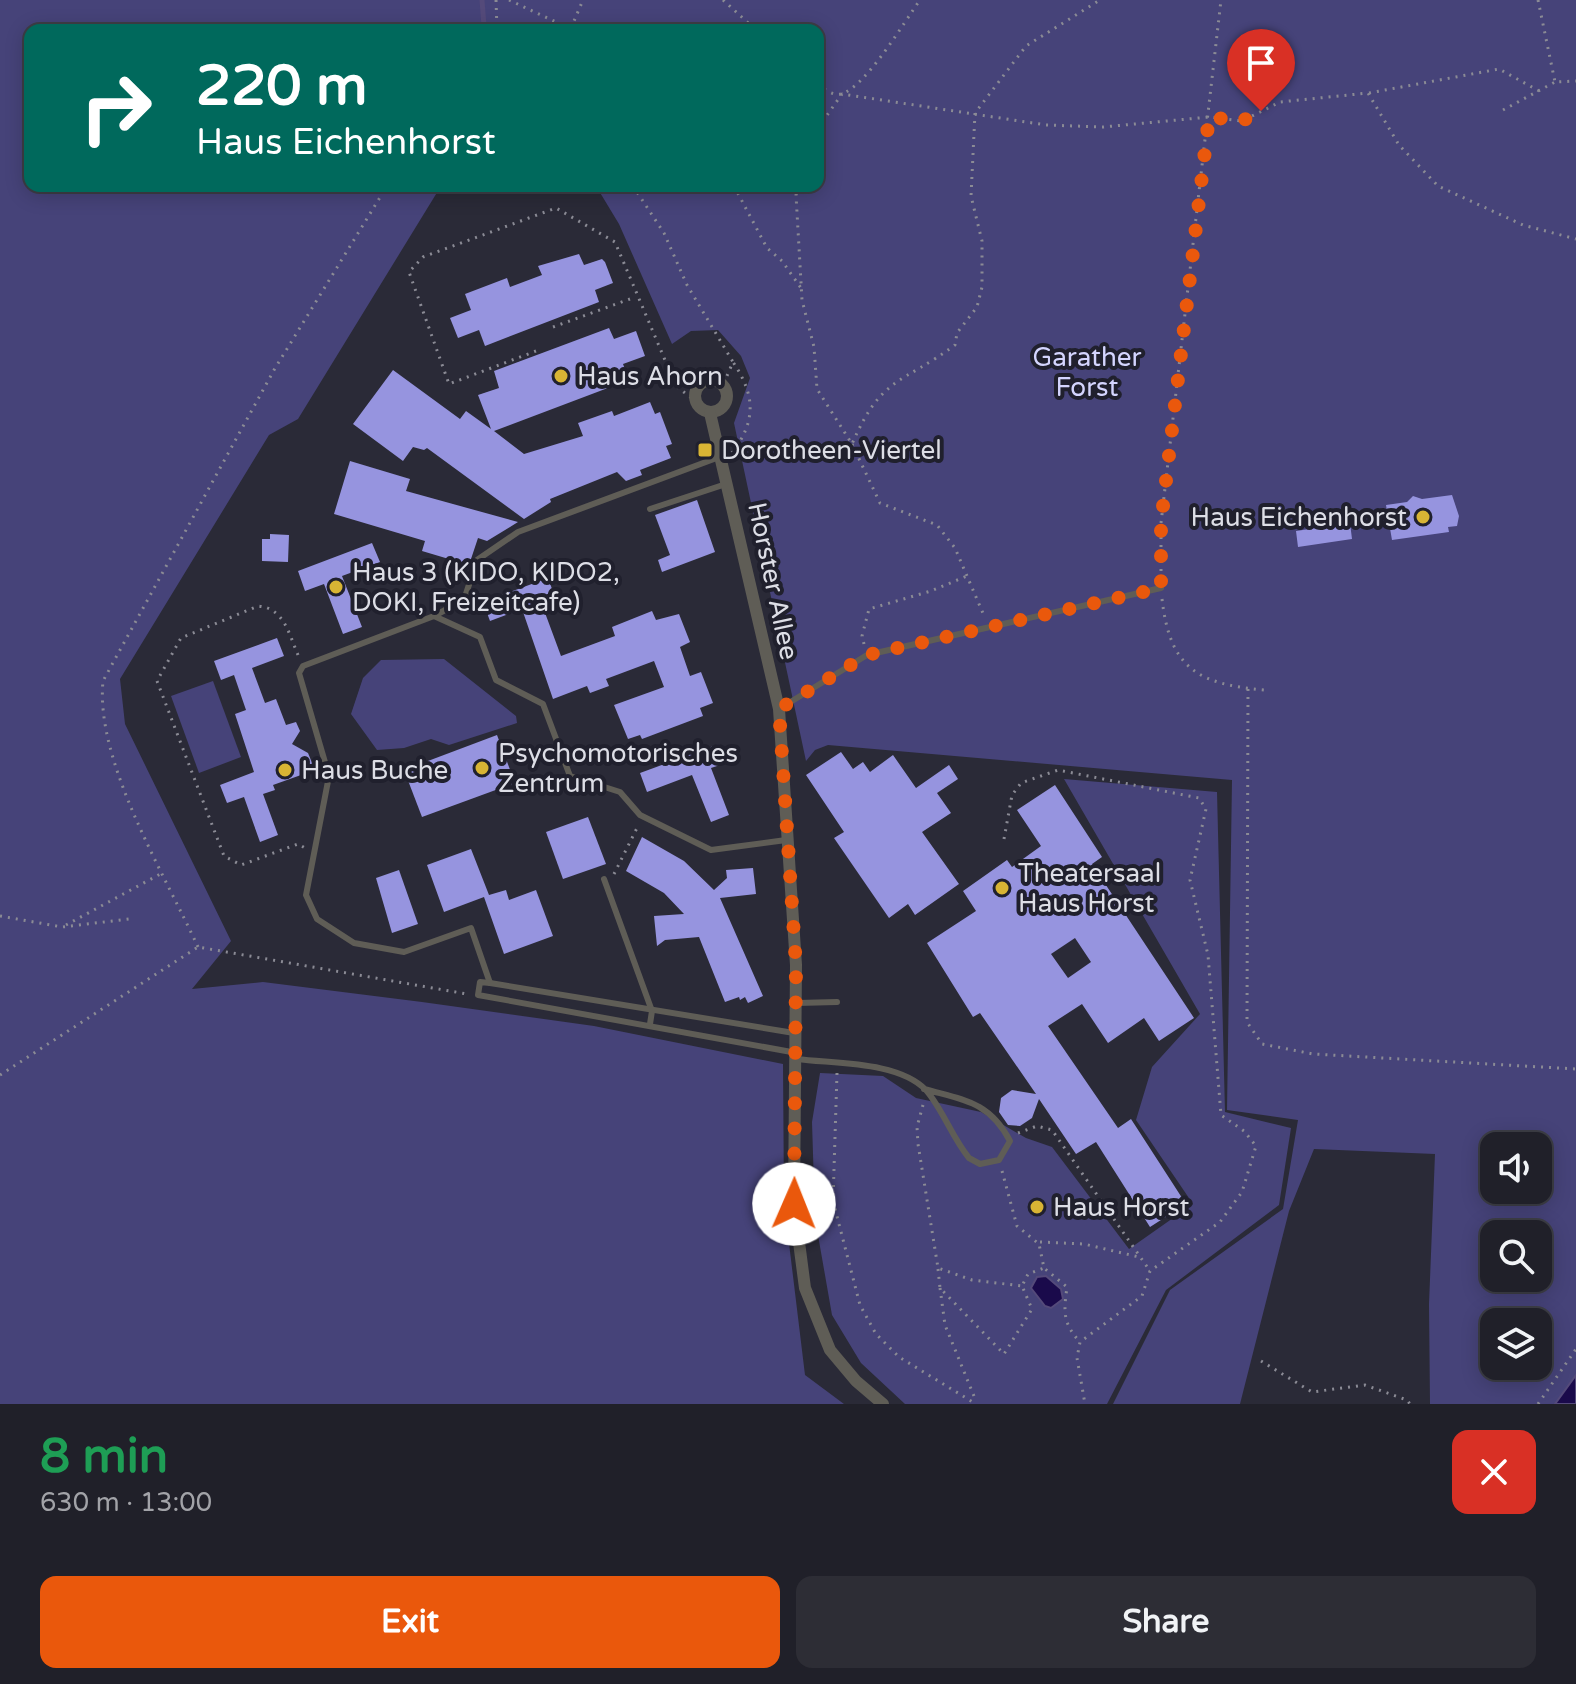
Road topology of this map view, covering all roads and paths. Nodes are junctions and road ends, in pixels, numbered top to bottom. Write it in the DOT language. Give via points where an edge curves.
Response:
graph roads {
  1 [pos="496,0"];
  2 [pos="509,0"];
  3 [pos="583,0"];
  4 [pos="723,0"];
  5 [pos="920,0"];
  6 [pos="1100,0"];
  7 [pos="1221,0"];
  8 [pos="1538,0"];
  9 [pos="497,24"];
  10 [pos="561,24"];
  11 [pos="574,24"];
  12 [pos="749,24"];
  13 [pos="1576,81"];
  14 [pos="1555,82"];
  15 [pos="824,88"];
  16 [pos="1541,92"];
  17 [pos="1368,93"];
  18 [pos="842,94"];
  19 [pos="1503,110"];
  20 [pos="975,113"];
  21 [pos="1209,117"];
  22 [pos="824,118"];
  23 [pos="383,192"];
  24 [pos="637,192"];
  25 [pos="737,192"];
  26 [pos="797,192"];
  27 [pos="1576,239"];
  28 [pos="801,288"];
  29 [pos="630,299"];
  30 [pos="553,327"];
  31 [pos="536,351"];
  32 [pos="733,362"];
  33 [pos="723,385"];
  34 [pos="694,400"];
  35 [pos="710,413"];
  36 [pos="852,444"];
  37 [pos="722,456"];
  38 [pos="729,483"];
  39 [pos="650,509"];
  40 [pos="967,576"];
  41 [pos="1161,588"];
  42 [pos="434,616"];
  43 [pos="989,628"];
  44 [pos="867,655"];
  45 [pos="303,666"];
  46 [pos="1248,689"];
  47 [pos="1264,690"];
  48 [pos="779,709"];
  49 [pos="642,816"];
  50 [pos="1004,839"];
  51 [pos="790,840"];
  52 [pos="314,853"];
  53 [pos="164,872"];
  54 [pos="604,879"];
  55 [pos="608,889"];
  56 [pos="0,916"];
  57 [pos="129,919"];
  58 [pos="62,927"];
  59 [pos="198,947"];
  60 [pos="490,983"];
  61 [pos="478,995"];
  62 [pos="837,1002"];
  63 [pos="797,1003"];
  64 [pos="652,1011"];
  65 [pos="650,1024"];
  66 [pos="797,1033"];
  67 [pos="797,1056"];
  68 [pos="838,1064"];
  69 [pos="1576,1069"];
  70 [pos="0,1075"];
  71 [pos="926,1091"];
  72 [pos="1008,1137"];
  73 [pos="999,1160"];
  74 [pos="1036,1242"];
  75 [pos="1141,1258"];
  76 [pos="938,1268"];
  77 [pos="1044,1268"];
  78 [pos="1150,1271"];
  79 [pos="1022,1286"];
  80 [pos="940,1288"];
  81 [pos="1080,1342"];
  82 [pos="1576,1349"];
  83 [pos="1261,1361"];
  84 [pos="883,1404"];
  85 [pos="976,1404"];
  86 [pos="1085,1404"];
  87 [pos="1410,1404"];
  88 [pos="1538,1404"];
  1 -- 9 [label="path"];
  2 -- 10 [label="path"];
  3 -- 11 [label="path"];
  4 -- 12 [label="path"];
  5 -- 18 [label="path" via="860,80"];
  6 -- 20 [label="path" via="1026,46"];
  7 -- 21 [label="path"];
  8 -- 14 [label="path"];
  13 -- 14 [label="path"];
  14 -- 16 [label="path"];
  15 -- 18 [label="path"];
  16 -- 17 [label="path" via="1499,69"];
  16 -- 19 [label="path"];
  17 -- 21 [label="path" via="1280,102 1242,121"];
  17 -- 27 [label="path" via="1399,145 1438,186 1523,225"];
  18 -- 20 [label="path"];
  18 -- 22 [label="path"];
  20 -- 21 [label="path" via="1046,125 1103,127"];
  20 -- 36 [label="path" via="971,196 982,241 977,307 957,333 955,345 876,397"];
  21 -- 41 [label="path" via="1161,523"];
  23 -- 53 [label="path" via="274,370 103,681 101,704 112,765"];
  24 -- 32 [label="path"];
  25 -- 28 [label="path" via="767,248"];
  26 -- 28 [label="path"];
  28 -- 36 [label="path" via="817,389"];
  29 -- 30 [label="path"];
  31 -- 34 [label="path" via="449,384 409,272 423,257 556,208 615,242 676,386"];
  32 -- 33 [label="path"];
  32 -- 37 [label="path" via="749,386 750,414 733,452"];
  33 -- 34 [label="street" via="702,382"];
  33 -- 35 [label="street" via="727,401"];
  34 -- 35 [label="street"];
  35 -- 37 [label="street, Horster Allee"];
  36 -- 40 [label="path" via="880,503 937,525"];
  37 -- 38 [label="street, Horster Allee"];
  37 -- 42 [label="lane" via="518,532 477,560 464,600"];
  38 -- 39 [label="lane"];
  38 -- 48 [label="street, Horster Allee"];
  40 -- 43 [label="path"];
  40 -- 44 [label="path" via="869,609 862,636"];
  41 -- 43 [label="lane"];
  41 -- 46 [label="path" via="1175,652 1199,676"];
  42 -- 45 [label="lane"];
  42 -- 49 [label="lane" via="480,637 496,680 543,704 570,776 620,792"];
  43 -- 44 [label="lane"];
  44 -- 48 [label="lane"];
  45 -- 52 [label="lane" via="299,673 329,776"];
  45 -- 52 [label="path" via="281,616 258,606 181,638 157,681 224,856 241,865 298,844"];
  46 -- 47 [label="path"];
  46 -- 69 [label="path" via="1247,1022 1262,1044 1313,1054"];
  48 -- 51 [label="street, Horster Allee"];
  49 -- 51 [label="lane" via="711,850"];
  49 -- 55 [label="path"];
  50 -- 78 [label="path" via="1012,795 1021,783 1058,770 1199,798 1206,809 1190,880 1208,955 1221,1115 1256,1146 1242,1192 1220,1222"];
  51 -- 63 [label="street, Horster Allee"];
  52 -- 60 [label="lane" via="306,895 317,919 354,943 404,952 471,928"];
  53 -- 58 [label="path"];
  53 -- 59 [label="path"];
  54 -- 55 [label="lane"];
  55 -- 64 [label="lane"];
  56 -- 58 [label="path"];
  57 -- 58 [label="path"];
  59 -- 61 [label="path"];
  59 -- 70 [label="path"];
  60 -- 61 [label="lane" via="480,982"];
  60 -- 64 [label="lane"];
  61 -- 65 [label="lane"];
  62 -- 63 [label="lane"];
  63 -- 66 [label="street, Horster Allee"];
  64 -- 65 [label="lane"];
  64 -- 66 [label="lane"];
  65 -- 67 [label="lane"];
  66 -- 67 [label="street, Horster Allee"];
  67 -- 68 [label="lane"];
  67 -- 84 [label="street, Horster Allee" via="794,1204 805,1288 830,1350"];
  68 -- 71 [label="lane" via="883,1067"];
  68 -- 85 [label="path" via="833,1201 860,1305 876,1334 899,1357"];
  71 -- 72 [label="lane" via="981,1104"];
  71 -- 73 [label="lane" via="969,1158 980,1164"];
  71 -- 76 [label="path" via="917,1127"];
  72 -- 73 [label="lane"];
  72 -- 75 [label="path" via="1037,1126 1052,1130"];
  73 -- 74 [label="path" via="1017,1226"];
  74 -- 75 [label="path" via="1084,1244"];
  74 -- 77 [label="path"];
  75 -- 78 [label="path"];
  76 -- 79 [label="path" via="972,1280"];
  76 -- 80 [label="path"];
  77 -- 79 [label="path" via="1028,1274"];
  77 -- 81 [label="path" via="1067,1287 1063,1313"];
  78 -- 81 [label="path" via="1142,1296"];
  79 -- 80 [label="path" via="1032,1309 1004,1354"];
  80 -- 85 [label="path" via="945,1325"];
  81 -- 86 [label="path" via="1077,1358"];
  82 -- 88 [label="path"];
  83 -- 87 [label="path" via="1312,1392 1365,1385"];
}
